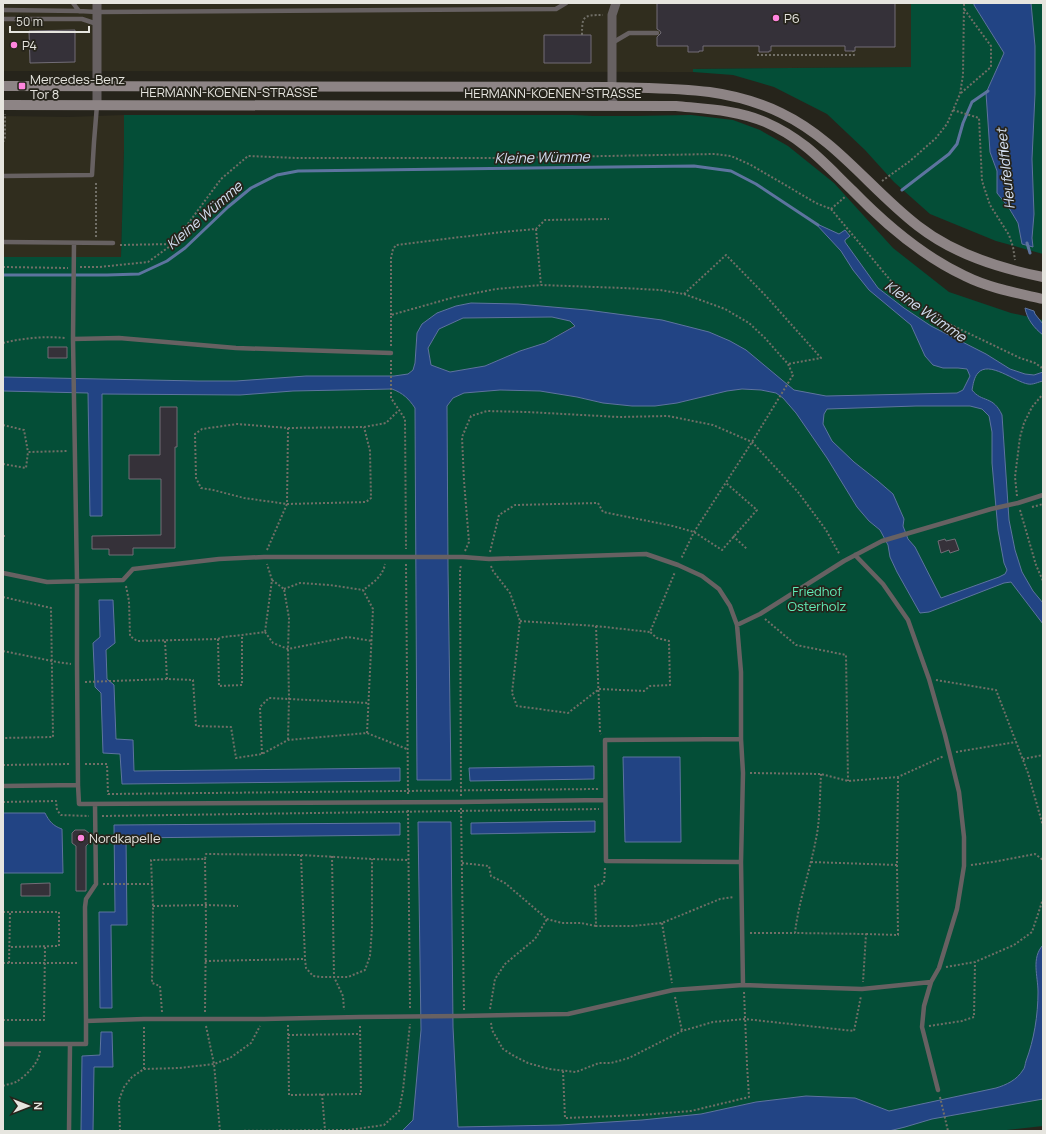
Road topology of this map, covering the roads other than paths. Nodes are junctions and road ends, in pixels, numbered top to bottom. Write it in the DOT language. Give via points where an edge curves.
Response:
graph roads {
  1 [pos="73,3"];
  2 [pos="566,3"];
  3 [pos="616,3"];
  4 [pos="97,7"];
  5 [pos="3,10"];
  6 [pos="79,11"];
  7 [pos="3,19"];
  8 [pos="97,24"];
  9 [pos="657,33"];
  10 [pos="612,43"];
  11 [pos="3,86"];
  12 [pos="97,86"];
  13 [pos="612,87"];
  14 [pos="4,105"];
  15 [pos="97,105"];
  16 [pos="614,106"];
  17 [pos="3,176"];
  18 [pos="3,242"];
  19 [pos="74,243"];
  20 [pos="113,243"];
  21 [pos="1043,276"];
  22 [pos="1043,299"];
  23 [pos="73,339"];
  24 [pos="391,354"];
  25 [pos="1043,495"];
  26 [pos="855,556"];
  27 [pos="3,573"];
  28 [pos="77,581"];
  29 [pos="737,625"];
  30 [pos="741,739"];
  31 [pos="78,785"];
  32 [pos="3,786"];
  33 [pos="605,800"];
  34 [pos="95,804"];
  35 [pos="741,862"];
  36 [pos="931,982"];
  37 [pos="743,985"];
  38 [pos="86,1021"];
  39 [pos="3,1044"];
  40 [pos="70,1044"];
  41 [pos="938,1090"];
  42 [pos="69,1131"];
  1 -- 6 [label="lane"];
  2 -- 4 [label="lane" via="556,9"];
  3 -- 10 [label="street" via="612,15"];
  4 -- 6 [label="lane"];
  4 -- 8 [label="street"];
  5 -- 6 [label="lane"];
  7 -- 8 [label="lane" via="82,19"];
  8 -- 12 [label="street"];
  9 -- 10 [label="lane" via="629,33"];
  10 -- 13 [label="street"];
  11 -- 12 [label="main road, HERMANN-KOENEN-STRASSE"];
  12 -- 13 [label="main road, HERMANN-KOENEN-STRASSE"];
  12 -- 15 [label="street"];
  13 -- 16 [label="street"];
  13 -- 21 [label="main road, HERMANN-KOENEN-STRASSE" via="694,89 761,104 822,138 903,214 953,249 998,266"];
  14 -- 15 [label="main road, HERMANN-KOENEN-STRASSE"];
  15 -- 16 [label="main road, HERMANN-KOENEN-STRASSE"];
  15 -- 17 [label="lane" via="92,175"];
  16 -- 22 [label="main road, HERMANN-KOENEN-STRASSE" via="676,106 731,111 777,127 813,151 890,225 932,257 973,279"];
  18 -- 19 [label="lane"];
  19 -- 20 [label="lane"];
  19 -- 23 [label="lane"];
  23 -- 24 [label="lane" via="119,338 236,348"];
  23 -- 28 [label="lane"];
  25 -- 26 [label="lane" via="882,541"];
  26 -- 29 [label="lane" via="760,614"];
  26 -- 36 [label="lane" via="883,584 908,620 929,679 959,792 964,866 957,910 939,968"];
  27 -- 28 [label="lane" via="47,582"];
  28 -- 29 [label="lane" via="123,580 133,569 219,559 463,557 488,560 646,554 678,564 702,576 719,589 730,606"];
  28 -- 31 [label="lane"];
  29 -- 30 [label="lane" via="741,672"];
  30 -- 33 [label="lane" via="605,740"];
  30 -- 35 [label="lane"];
  31 -- 32 [label="lane"];
  31 -- 34 [label="lane" via="79,804"];
  33 -- 34 [label="lane"];
  33 -- 35 [label="lane" via="606,861"];
  34 -- 38 [label="lane" via="96,884 86,898 85,906"];
  35 -- 37 [label="lane"];
  36 -- 37 [label="lane" via="862,989"];
  36 -- 41 [label="lane" via="924,1006 922,1028"];
  37 -- 38 [label="lane" via="673,990 568,1014"];
  38 -- 40 [label="lane" via="86,1044"];
  39 -- 40 [label="lane"];
  40 -- 42 [label="lane"];
}
